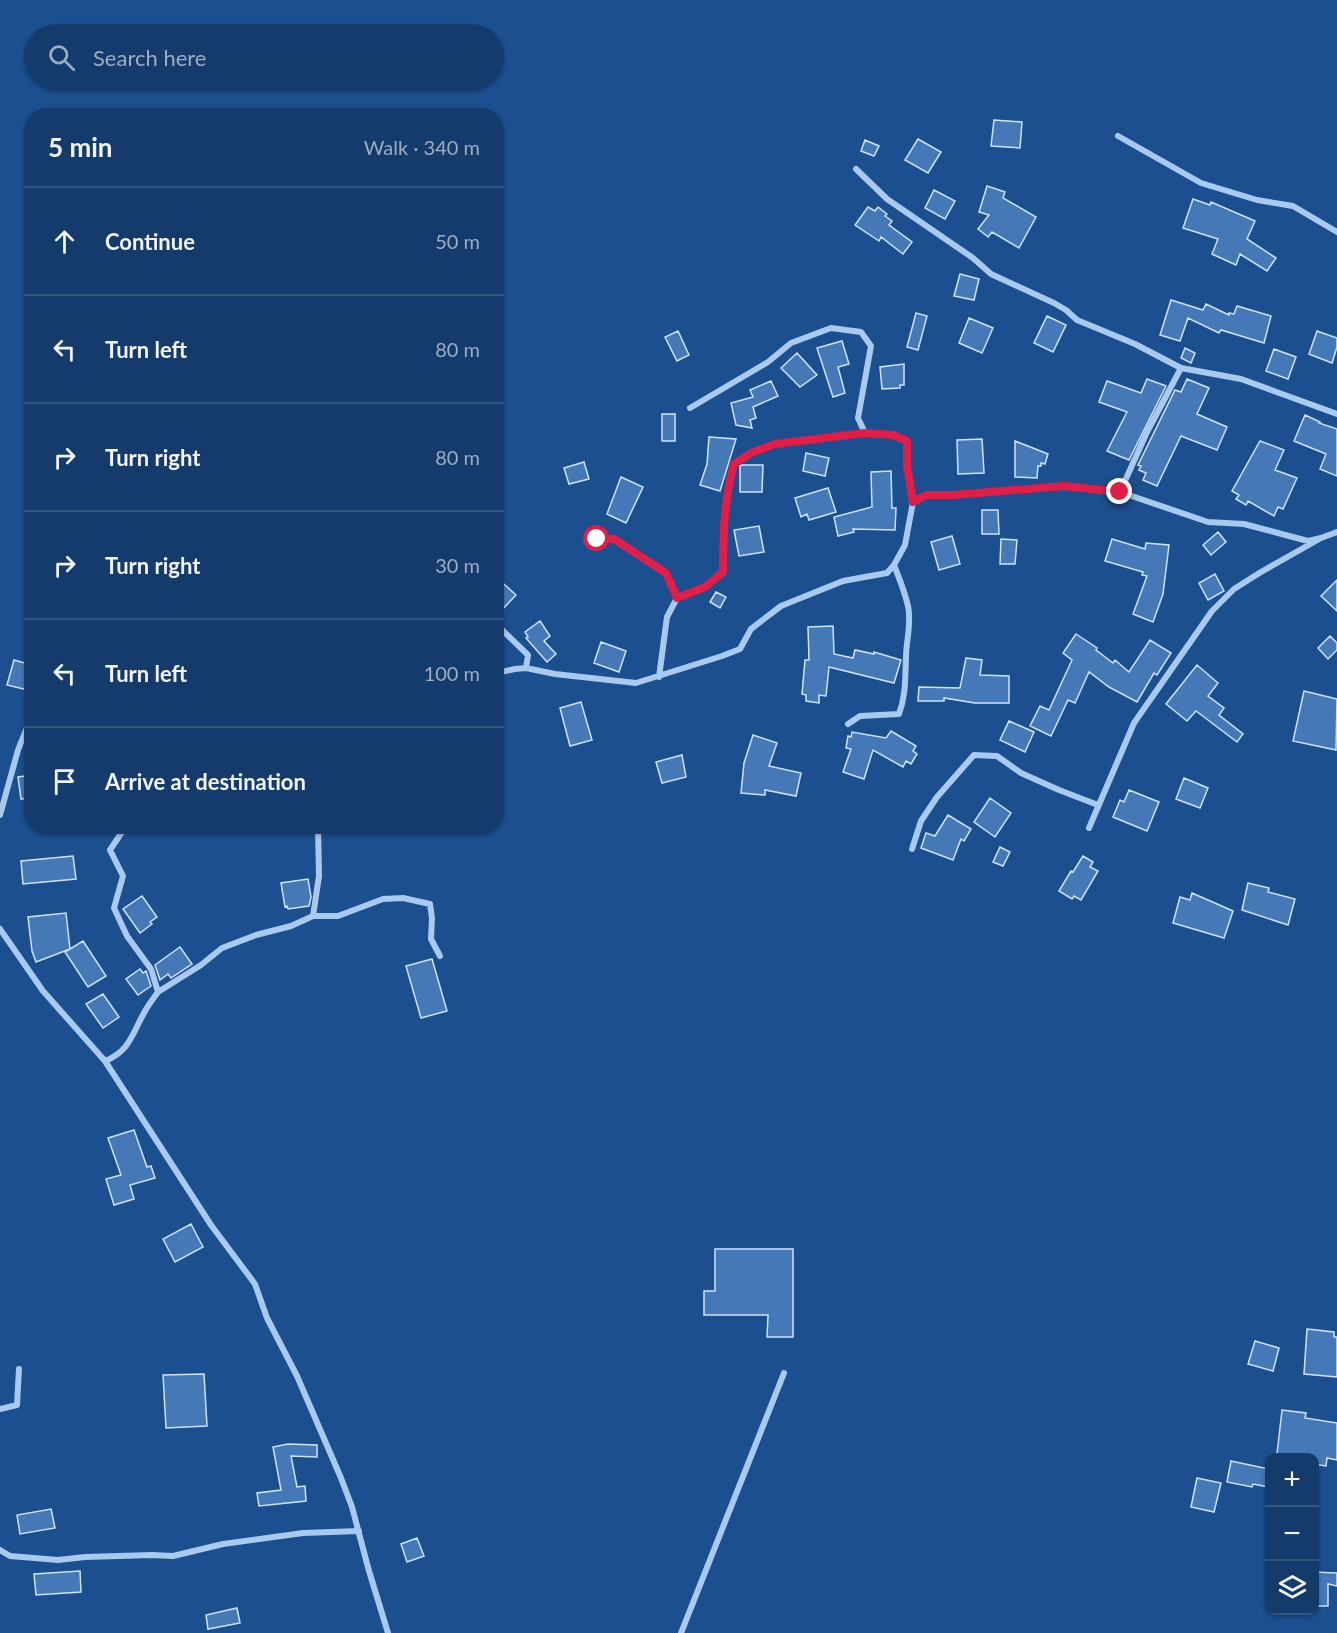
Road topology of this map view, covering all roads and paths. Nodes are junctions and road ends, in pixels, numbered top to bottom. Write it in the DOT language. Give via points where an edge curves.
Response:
graph roads {
  1 [pos="1118,136"];
  2 [pos="856,169"];
  3 [pos="1337,232"];
  4 [pos="1181,368"];
  5 [pos="690,408"];
  6 [pos="1337,414"];
  7 [pos="865,433"];
  8 [pos="1120,492"];
  9 [pos="913,502"];
  10 [pos="1337,532"];
  11 [pos="1321,538"];
  12 [pos="597,539"];
  13 [pos="894,565"];
  14 [pos="677,598"];
  15 [pos="504,632"];
  16 [pos="526,668"];
  17 [pos="504,671"];
  18 [pos="659,677"];
  19 [pos="848,724"];
  20 [pos="24,735"];
  21 [pos="1098,805"];
  22 [pos="0,815"];
  23 [pos="1089,828"];
  24 [pos="121,834"];
  25 [pos="318,834"];
  26 [pos="912,849"];
  27 [pos="313,916"];
  28 [pos="0,929"];
  29 [pos="440,956"];
  30 [pos="158,992"];
  31 [pos="105,1061"];
  32 [pos="20,1369"];
  33 [pos="784,1373"];
  34 [pos="0,1409"];
  35 [pos="359,1531"];
  36 [pos="0,1550"];
  37 [pos="388,1633"];
  38 [pos="681,1633"];
  1 -- 3 [label="street" via="1201,183 1293,206"];
  2 -- 4 [label="street" via="887,199 991,274 1054,303 1077,321"];
  4 -- 6 [label="street" via="1241,379"];
  4 -- 8 [label="street"];
  5 -- 7 [label="street" via="768,362 791,343 831,328 861,332 871,346 858,418"];
  7 -- 9 [label="street" via="893,435 907,441"];
  7 -- 14 [label="street" via="775,444 734,464 723,522 723,572 705,587"];
  8 -- 9 [label="street" via="1064,486 926,495"];
  8 -- 11 [label="street" via="1208,522 1244,524 1308,541"];
  9 -- 13 [label="street" via="905,544"];
  10 -- 11 [label="street"];
  11 -- 21 [label="street" via="1234,589 1212,610 1134,723"];
  12 -- 14 [label="street" via="614,539 666,573"];
  13 -- 18 [label="street" via="886,573 843,581 781,606 751,629 740,649"];
  13 -- 19 [label="street" via="908,606 903,703 898,714 860,716"];
  14 -- 18 [label="street" via="667,617"];
  15 -- 16 [label="street" via="528,656"];
  16 -- 17 [label="street"];
  16 -- 18 [label="street" via="636,683"];
  20 -- 22 [label="street"];
  21 -- 23 [label="street"];
  21 -- 26 [label="street" via="1021,773 998,756 974,755 921,821"];
  24 -- 30 [label="street" via="110,850 123,876 114,908 127,936 152,969"];
  25 -- 27 [label="street" via="319,876"];
  27 -- 29 [label="street" via="338,916 383,899 403,898 430,904 432,939"];
  27 -- 30 [label="street" via="222,948"];
  28 -- 31 [label="street" via="43,991"];
  30 -- 31 [label="street" via="124,1050"];
  31 -- 35 [label="street" via="211,1226 255,1284 267,1318 324,1436"];
  32 -- 34 [label="street" via="17,1405"];
  33 -- 38 [label="street"];
  35 -- 36 [label="street" via="303,1533 223,1544 173,1556 58,1560 10,1556"];
  35 -- 37 [label="street"];
}
